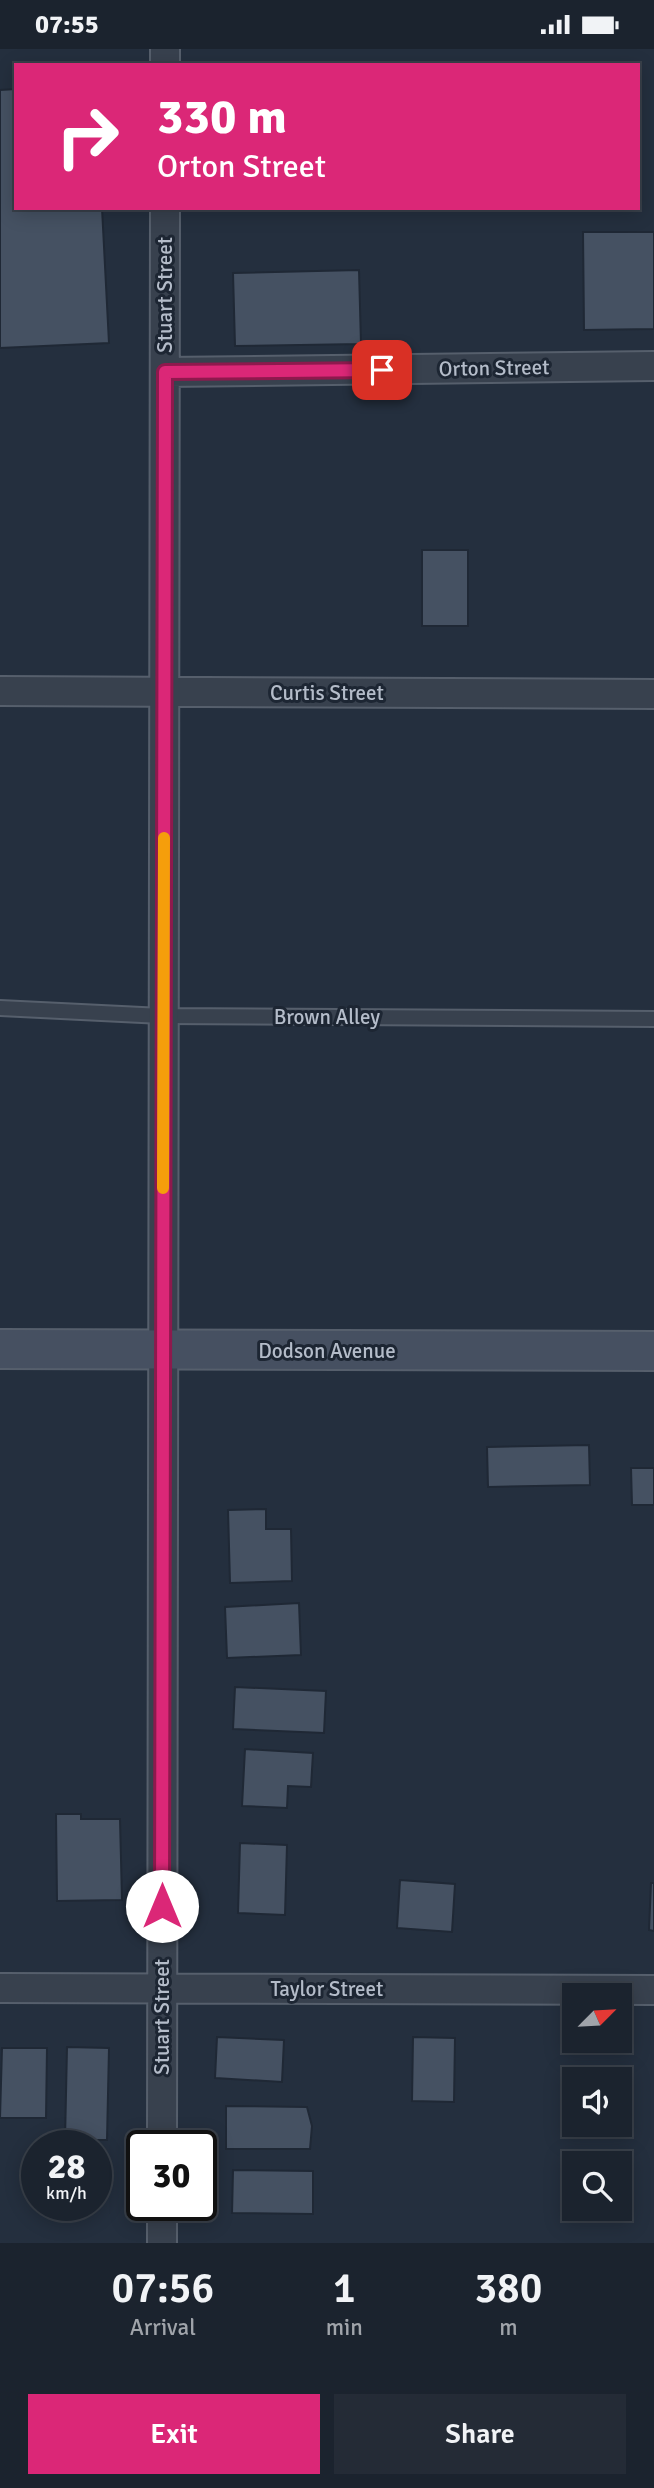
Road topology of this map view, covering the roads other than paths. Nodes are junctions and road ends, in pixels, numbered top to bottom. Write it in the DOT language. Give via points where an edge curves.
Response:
graph roads {
  1 [pos="165,210"];
  2 [pos="654,366"];
  3 [pos="165,372"];
  4 [pos="0,691"];
  5 [pos="164,692"];
  6 [pos="654,694"];
  7 [pos="0,1008"];
  8 [pos="163,1016"];
  9 [pos="654,1019"];
  10 [pos="0,1349"];
  11 [pos="162,1351"];
  12 [pos="654,1351"];
  13 [pos="0,1988"];
  14 [pos="162,1989"];
  15 [pos="654,1990"];
  16 [pos="162,2130"];
  17 [pos="162,2221"];
  18 [pos="162,2243"];
  1 -- 3 [label="street, Stuart Street"];
  2 -- 3 [label="street, Orton Street"];
  3 -- 5 [label="street, Stuart Street"];
  4 -- 5 [label="street, Curtis Street"];
  5 -- 6 [label="street, Curtis Street"];
  5 -- 8 [label="street, Stuart Street"];
  7 -- 8 [label="lane, Brown Alley"];
  8 -- 9 [label="lane, Brown Alley"];
  8 -- 11 [label="street, Stuart Street"];
  10 -- 11 [label="street, Dodson Avenue"];
  11 -- 12 [label="street, Dodson Avenue"];
  11 -- 14 [label="street, Stuart Street"];
  13 -- 14 [label="street, Taylor Street"];
  14 -- 15 [label="street, Taylor Street"];
  14 -- 16 [label="street, Stuart Street"];
  17 -- 18 [label="street"];
}
